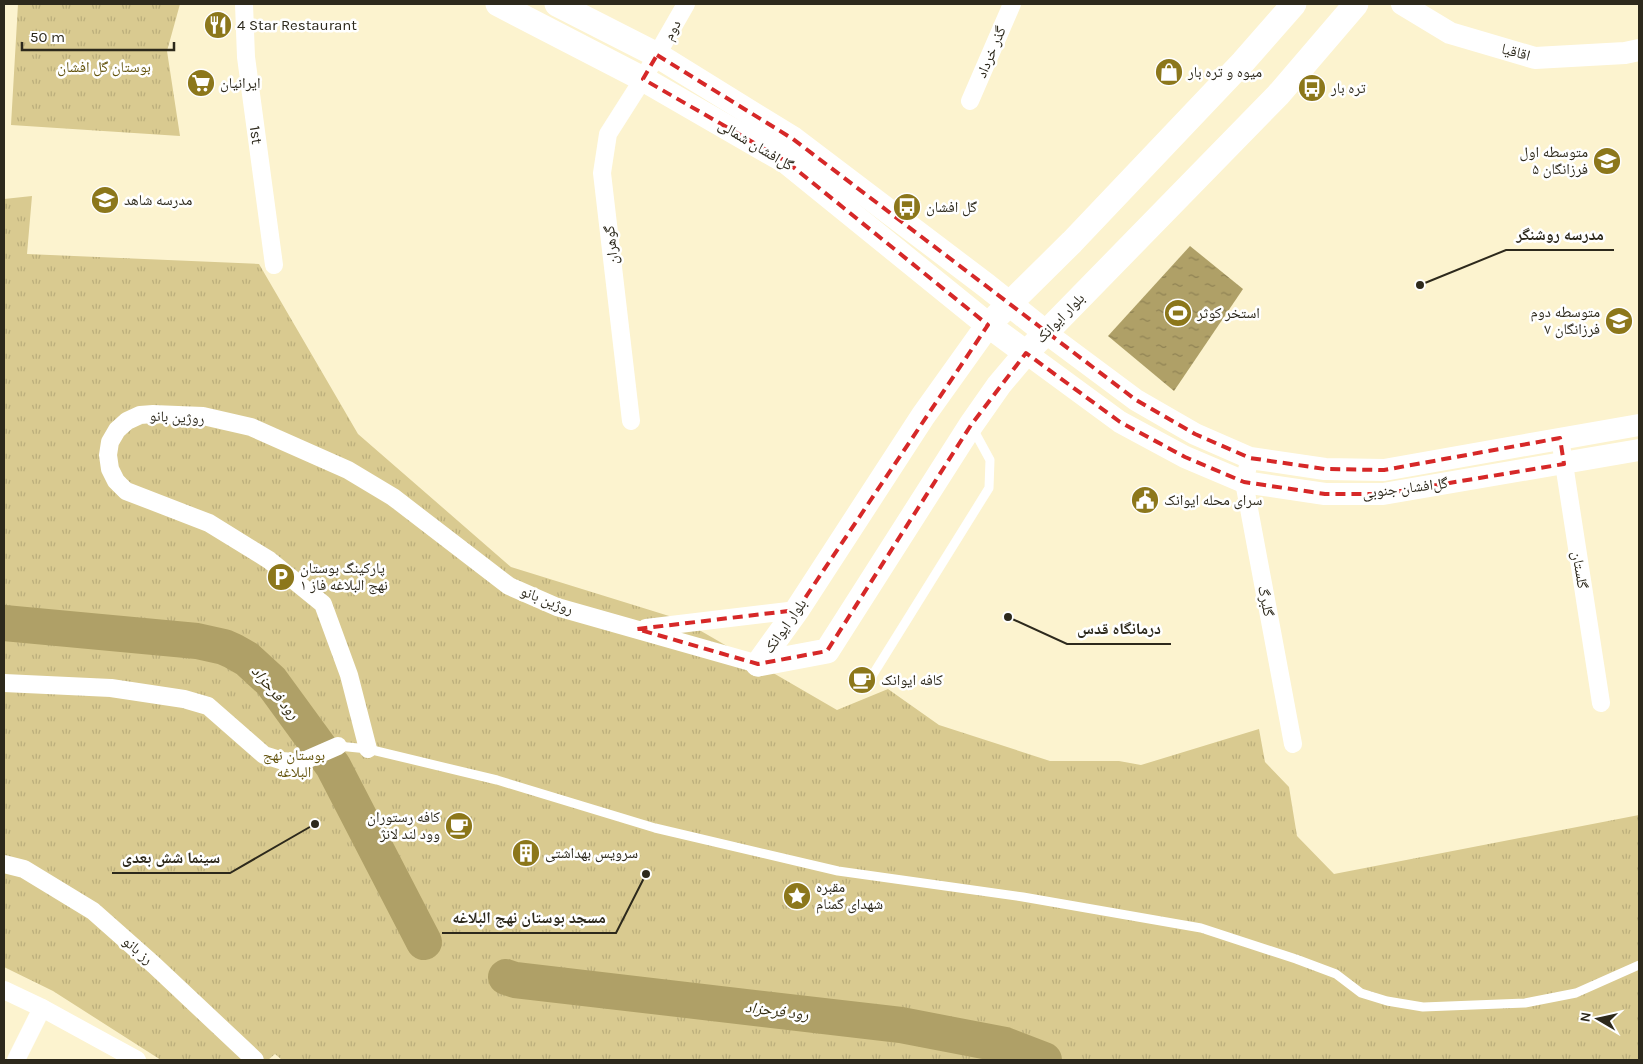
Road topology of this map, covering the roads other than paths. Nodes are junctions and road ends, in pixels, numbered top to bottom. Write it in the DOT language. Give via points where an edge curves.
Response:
graph roads {
  1 [pos="244,4"];
  2 [pos="498,4"];
  3 [pos="557,4"];
  4 [pos="686,4"];
  5 [pos="1012,4"];
  6 [pos="1294,4"];
  7 [pos="1356,4"];
  8 [pos="1402,4"];
  9 [pos="1639,50"];
  10 [pos="657,55"];
  11 [pos="643,79"];
  12 [pos="970,101"];
  13 [pos="274,265"];
  14 [pos="1010,304"];
  15 [pos="988,325"];
  16 [pos="1046,333"];
  17 [pos="1026,353"];
  18 [pos="631,421"];
  19 [pos="971,425"];
  20 [pos="1639,425"];
  21 [pos="1560,438"];
  22 [pos="1639,450"];
  23 [pos="1250,458"];
  24 [pos="1564,464"];
  25 [pos="1244,482"];
  26 [pos="797,610"];
  27 [pos="637,629"];
  28 [pos="758,664"];
  29 [pos="872,676"];
  30 [pos="4,682"];
  31 [pos="1601,703"];
  32 [pos="1293,744"];
  33 [pos="338,746"];
  34 [pos="368,749"];
  35 [pos="4,864"];
  36 [pos="1639,965"];
  37 [pos="4,990"];
  38 [pos="42,1008"];
  39 [pos="16,1060"];
  40 [pos="137,1060"];
  41 [pos="255,1060"];
  1 -- 13 [label="street, 1st" via="246,57"];
  2 -- 11 [label="main road, گل‌افشان شمالی"];
  3 -- 10 [label="main road, گل‌افشان شمالی"];
  4 -- 10 [label="street, دوم"];
  5 -- 12 [label="street, گذر خرداد"];
  6 -- 14 [label="main road, بلوار ایوانک" via="1230,77"];
  7 -- 16 [label="main road, بلوار ایوانک" via="1278,95"];
  8 -- 9 [label="street, اقاقیا" via="1450,33 1535,58"];
  10 -- 11 [label="street, دوم"];
  10 -- 14 [label="main road, گل‌افشان شمالی" via="793,139"];
  11 -- 15 [label="main road, گل‌افشان شمالی" via="787,162"];
  11 -- 18 [label="street, گوهران" via="608,134 602,173"];
  14 -- 15 [label="main road, بلوار ایوانک"];
  14 -- 16 [label="main road, گل‌افشان شمالی"];
  15 -- 17 [label="main road, گل‌افشان شمالی"];
  15 -- 26 [label="main road, بلوار ایوانک" via="923,416"];
  16 -- 17 [label="main road, بلوار ایوانک"];
  16 -- 23 [label="street, گل‌افشان جنوبی" via="1136,400 1195,434"];
  17 -- 19 [label="main road, بلوار ایوانک" via="998,385"];
  17 -- 25 [label="street, گل‌افشان جنوبی" via="1120,422 1186,458"];
  19 -- 28 [label="main road, بلوار ایوانک" via="827,651"];
  19 -- 29 [label="lane" via="990,460 989,488"];
  20 -- 21 [label="street, گل‌افشان جنوبی"];
  21 -- 23 [label="street, گل‌افشان جنوبی" via="1384,470 1325,469"];
  21 -- 24 [label="street, گلستان"];
  22 -- 24 [label="street, گل‌افشان جنوبی"];
  23 -- 25 [label="street, گلبرگ"];
  24 -- 25 [label="street, گل‌افشان جنوبی" via="1383,494 1325,494"];
  24 -- 31 [label="street, گلستان"];
  25 -- 32 [label="street, گلبرگ"];
  26 -- 27 [label="street"];
  26 -- 28 [label="main road, بلوار ایوانک"];
  27 -- 28 [label="street, روژین بانو"];
  27 -- 34 [label="street, روژین بانو" via="557,607 509,586 393,497 348,470 251,427 203,416 153,414 127,421 110,442 108,455 110,469 126,491 209,523 269,560 324,604 350,675"];
  30 -- 33 [label="street" via="111,688 184,699 208,706 264,755 282,761 303,761"];
  33 -- 34 [label="lane"];
  34 -- 36 [label="lane" via="497,780 655,828 838,871 1023,897 1201,928 1336,974 1361,993 1387,1001 1423,1007 1525,1003 1576,993"];
  35 -- 41 [label="street, رز بانو" via="24,869 93,911"];
  37 -- 38 [label="street"];
  38 -- 39 [label="street"];
  38 -- 40 [label="street"];
}
